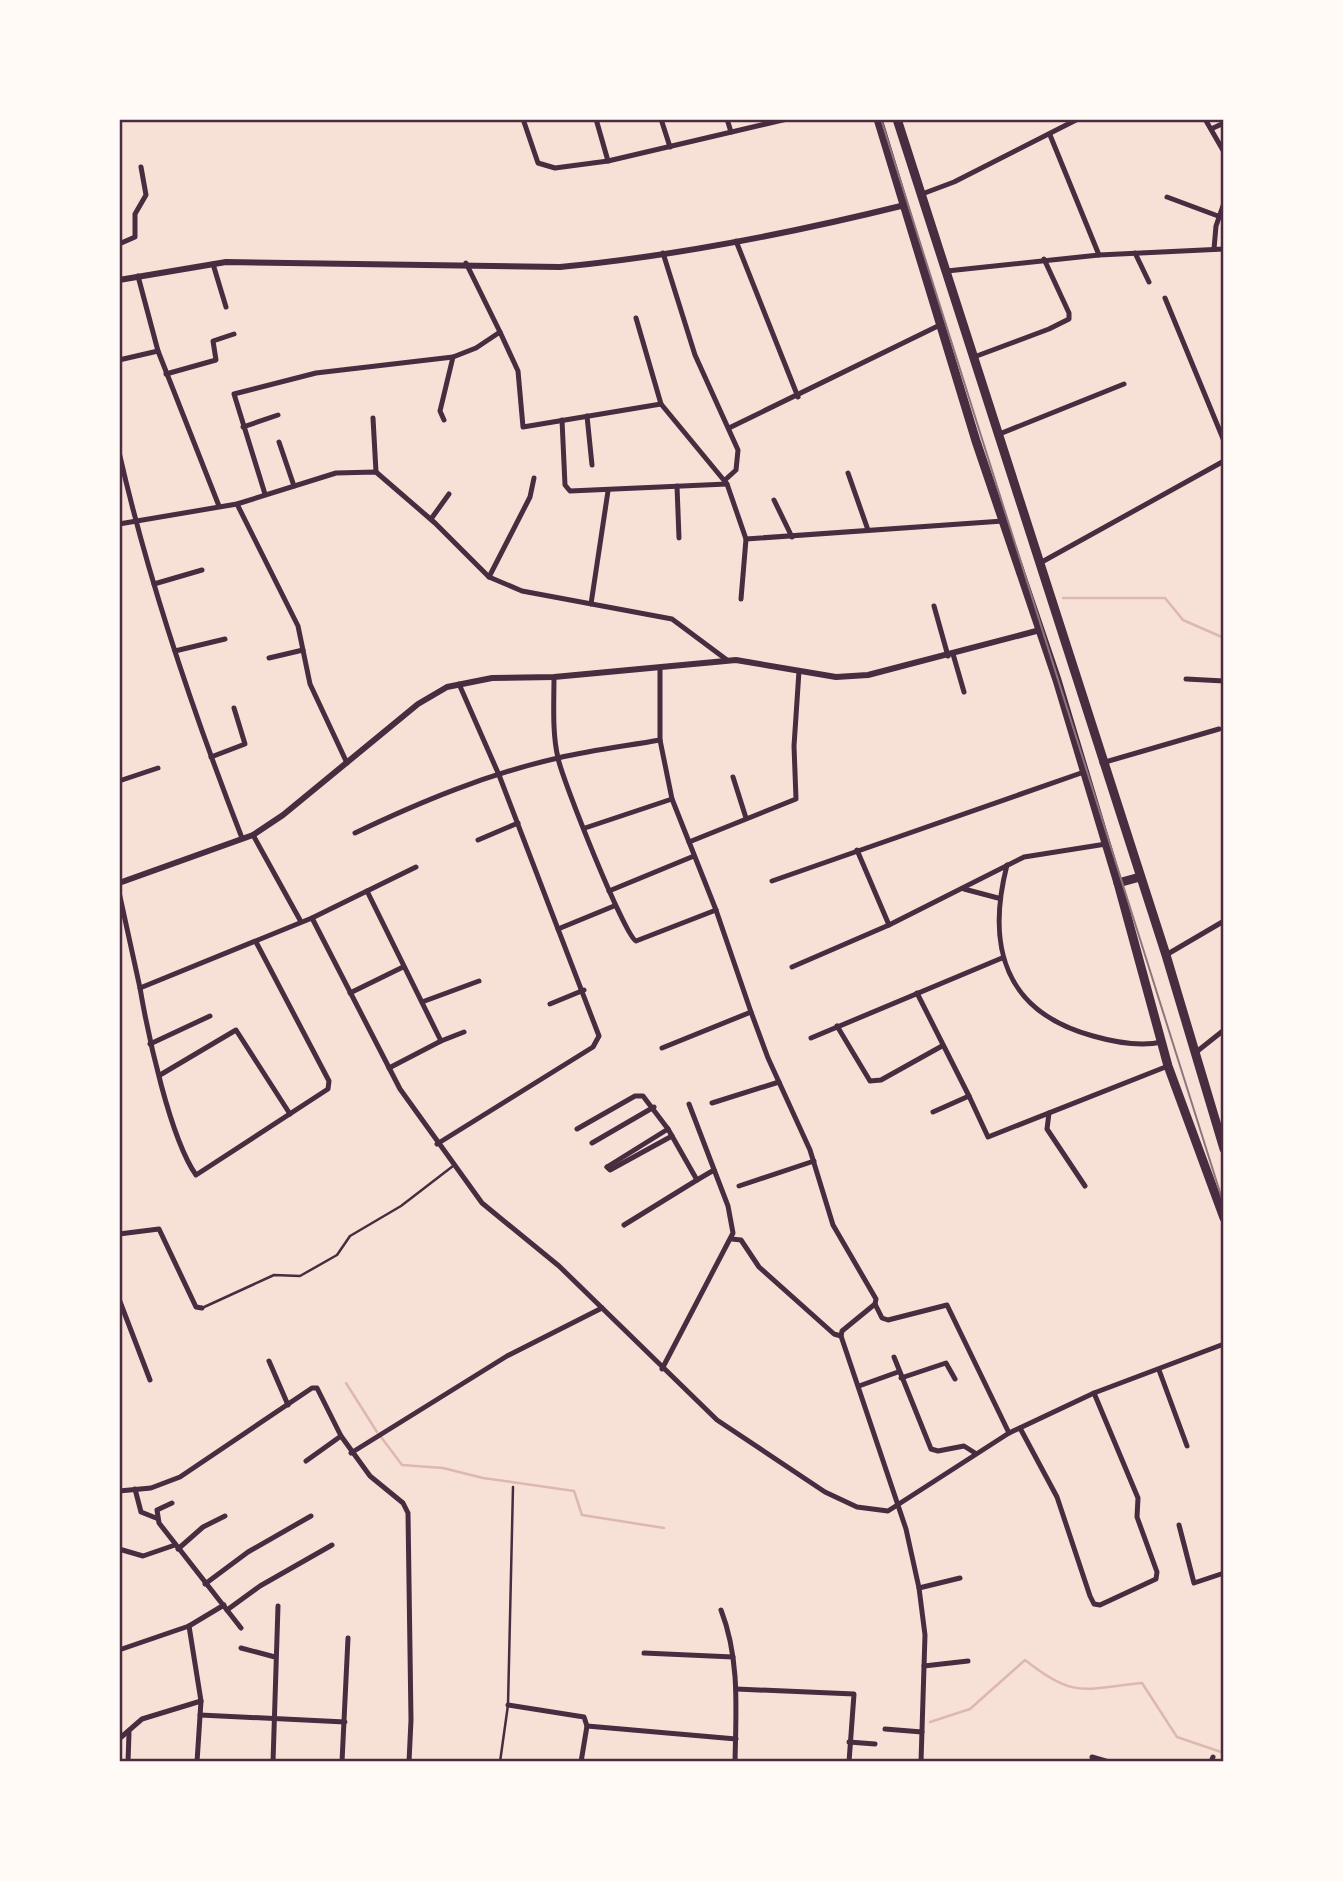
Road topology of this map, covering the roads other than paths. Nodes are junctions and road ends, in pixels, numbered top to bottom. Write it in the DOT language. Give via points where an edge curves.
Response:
graph roads {
  1 [pos="523,119"];
  2 [pos="596,119"];
  3 [pos="662,119"];
  4 [pos="727,119"];
  5 [pos="787,119"];
  6 [pos="878,119"];
  7 [pos="897,119"];
  8 [pos="1078,119"];
  9 [pos="1205,119"];
  10 [pos="1224,123"];
  11 [pos="1211,129"];
  12 [pos="731,132"];
  13 [pos="1050,135"];
  14 [pos="670,147"];
  15 [pos="1224,152"];
  16 [pos="608,161"];
  17 [pos="141,167"];
  18 [pos="922,194"];
  19 [pos="1167,197"];
  20 [pos="1224,204"];
  21 [pos="905,205"];
  22 [pos="1218,216"];
  23 [pos="736,241"];
  24 [pos="119,244"];
  25 [pos="1214,249"];
  26 [pos="1224,249"];
  27 [pos="663,253"];
  28 [pos="1135,253"];
  29 [pos="1098,255"];
  30 [pos="1044,259"];
  31 [pos="466,263"];
  32 [pos="214,264"];
  33 [pos="947,271"];
  34 [pos="138,276"];
  35 [pos="119,280"];
  36 [pos="1149,282"];
  37 [pos="1165,298"];
  38 [pos="226,307"];
  39 [pos="636,318"];
  40 [pos="942,324"];
  41 [pos="500,332"];
  42 [pos="234,334"];
  43 [pos="158,351"];
  44 [pos="453,356"];
  45 [pos="974,357"];
  46 [pos="119,360"];
  47 [pos="166,374"];
  48 [pos="1124,384"];
  49 [pos="798,397"];
  50 [pos="661,404"];
  51 [pos="278,415"];
  52 [pos="587,416"];
  53 [pos="373,418"];
  54 [pos="444,420"];
  55 [pos="562,420"];
  56 [pos="243,427"];
  57 [pos="729,428"];
  58 [pos="997,435"];
  59 [pos="1224,441"];
  60 [pos="279,442"];
  61 [pos="119,452"];
  62 [pos="1224,460"];
  63 [pos="592,465"];
  64 [pos="376,472"];
  65 [pos="848,473"];
  66 [pos="534,478"];
  67 [pos="726,482"];
  68 [pos="294,486"];
  69 [pos="677,486"];
  70 [pos="608,491"];
  71 [pos="265,494"];
  72 [pos="449,494"];
  73 [pos="774,500"];
  74 [pos="237,504"];
  75 [pos="219,506"];
  76 [pos="431,519"];
  77 [pos="1003,521"];
  78 [pos="135,522"];
  79 [pos="119,524"];
  80 [pos="868,530"];
  81 [pos="792,537"];
  82 [pos="679,538"];
  83 [pos="746,540"];
  84 [pos="1038,564"];
  85 [pos="202,570"];
  86 [pos="489,577"];
  87 [pos="154,584"];
  88 [pos="741,599"];
  89 [pos="591,604"];
  90 [pos="933,606"];
  91 [pos="1040,630"];
  92 [pos="225,639"];
  93 [pos="303,650"];
  94 [pos="175,651"];
  95 [pos="951,655"];
  96 [pos="269,658"];
  97 [pos="727,660"];
  98 [pos="660,669"];
  99 [pos="799,671"];
  100 [pos="554,677"];
  101 [pos="1186,679"];
  102 [pos="1224,681"];
  103 [pos="459,684"];
  104 [pos="964,692"];
  105 [pos="234,708"];
  106 [pos="1219,729"];
  107 [pos="660,740"];
  108 [pos="211,757"];
  109 [pos="558,758"];
  110 [pos="1102,762"];
  111 [pos="347,763"];
  112 [pos="158,768"];
  113 [pos="1084,772"];
  114 [pos="499,775"];
  115 [pos="733,777"];
  116 [pos="119,781"];
  117 [pos="672,799"];
  118 [pos="746,818"];
  119 [pos="518,823"];
  120 [pos="585,828"];
  121 [pos="355,833"];
  122 [pos="253,835"];
  123 [pos="242,838"];
  124 [pos="478,840"];
  125 [pos="689,842"];
  126 [pos="1106,844"];
  127 [pos="857,850"];
  128 [pos="694,856"];
  129 [pos="1007,865"];
  130 [pos="416,867"];
  131 [pos="1140,877"];
  132 [pos="772,881"];
  133 [pos="119,883"];
  134 [pos="1118,883"];
  135 [pos="963,889"];
  136 [pos="367,891"];
  137 [pos="609,891"];
  138 [pos="119,892"];
  139 [pos="999,898"];
  140 [pos="614,906"];
  141 [pos="716,910"];
  142 [pos="312,918"];
  143 [pos="300,920"];
  144 [pos="1224,921"];
  145 [pos="889,925"];
  146 [pos="558,929"];
  147 [pos="256,942"];
  148 [pos="1166,955"];
  149 [pos="1002,958"];
  150 [pos="403,967"];
  151 [pos="792,967"];
  152 [pos="479,981"];
  153 [pos="140,988"];
  154 [pos="584,990"];
  155 [pos="350,993"];
  156 [pos="917,993"];
  157 [pos="422,1003"];
  158 [pos="550,1004"];
  159 [pos="751,1012"];
  160 [pos="210,1016"];
  161 [pos="836,1026"];
  162 [pos="1224,1030"];
  163 [pos="464,1032"];
  164 [pos="811,1038"];
  165 [pos="441,1041"];
  166 [pos="1162,1042"];
  167 [pos="150,1044"];
  168 [pos="942,1046"];
  169 [pos="662,1048"];
  170 [pos="1195,1053"];
  171 [pos="1168,1066"];
  172 [pos="389,1068"];
  173 [pos="160,1075"];
  174 [pos="779,1082"];
  175 [pos="969,1096"];
  176 [pos="712,1103"];
  177 [pos="689,1104"];
  178 [pos="654,1107"];
  179 [pos="933,1112"];
  180 [pos="1049,1113"];
  181 [pos="290,1114"];
  182 [pos="577,1129"];
  183 [pos="668,1129"];
  184 [pos="1222,1134"];
  185 [pos="672,1136"];
  186 [pos="436,1142"];
  187 [pos="592,1143"];
  188 [pos="1224,1149"];
  189 [pos="814,1161"];
  190 [pos="453,1166"];
  191 [pos="714,1170"];
  192 [pos="697,1180"];
  193 [pos="740,1186"];
  194 [pos="1084,1186"];
  195 [pos="1224,1218"];
  196 [pos="624,1225"];
  197 [pos="119,1234"];
  198 [pos="732,1239"];
  199 [pos="119,1299"];
  200 [pos="875,1304"];
  201 [pos="199,1307"];
  202 [pos="602,1308"];
  203 [pos="841,1336"];
  204 [pos="1224,1344"];
  205 [pos="894,1357"];
  206 [pos="269,1361"];
  207 [pos="662,1369"];
  208 [pos="1159,1370"];
  209 [pos="900,1375"];
  210 [pos="955,1379"];
  211 [pos="150,1381"];
  212 [pos="859,1386"];
  213 [pos="1094,1393"];
  214 [pos="288,1405"];
  215 [pos="1020,1428"];
  216 [pos="1009,1433"];
  217 [pos="341,1436"];
  218 [pos="1187,1446"];
  219 [pos="351,1452"];
  220 [pos="975,1453"];
  221 [pos="306,1461"];
  222 [pos="119,1481"];
  223 [pos="513,1487"];
  224 [pos="135,1489"];
  225 [pos="121,1490"];
  226 [pos="172,1503"];
  227 [pos="899,1505"];
  228 [pos="225,1516"];
  229 [pos="311,1516"];
  230 [pos="156,1518"];
  231 [pos="1179,1525"];
  232 [pos="332,1545"];
  233 [pos="177,1547"];
  234 [pos="119,1549"];
  235 [pos="1224,1573"];
  236 [pos="960,1578"];
  237 [pos="205,1584"];
  238 [pos="919,1588"];
  239 [pos="278,1606"];
  240 [pos="225,1608"];
  241 [pos="721,1610"];
  242 [pos="189,1626"];
  243 [pos="241,1628"];
  244 [pos="348,1638"];
  245 [pos="240,1648"];
  246 [pos="119,1650"];
  247 [pos="645,1653"];
  248 [pos="275,1657"];
  249 [pos="733,1657"];
  250 [pos="968,1661"];
  251 [pos="924,1666"];
  252 [pos="736,1689"];
  253 [pos="201,1701"];
  254 [pos="508,1705"];
  255 [pos="200,1715"];
  256 [pos="275,1720"];
  257 [pos="345,1722"];
  258 [pos="587,1726"];
  259 [pos="885,1729"];
  260 [pos="922,1732"];
  261 [pos="129,1733"];
  262 [pos="119,1739"];
  263 [pos="736,1739"];
  264 [pos="849,1742"];
  265 [pos="875,1744"];
  266 [pos="1092,1757"];
  267 [pos="128,1762"];
  268 [pos="197,1762"];
  269 [pos="273,1762"];
  270 [pos="342,1762"];
  271 [pos="409,1762"];
  272 [pos="500,1762"];
  273 [pos="581,1762"];
  274 [pos="735,1762"];
  275 [pos="849,1762"];
  276 [pos="921,1762"];
  277 [pos="1109,1762"];
  1 -- 16 [label="street" via="538,163 555,168"];
  2 -- 16 [label="street"];
  3 -- 14 [label="street"];
  4 -- 12 [label="street"];
  5 -- 12 [label="street"];
  6 -- 21 [label="highway"];
  7 -- 18 [label="highway"];
  8 -- 13 [label="street"];
  9 -- 11 [label="street"];
  10 -- 11 [label="street"];
  11 -- 15 [label="street"];
  12 -- 14 [label="street"];
  13 -- 18 [label="street"];
  13 -- 29 [label="street"];
  14 -- 16 [label="street"];
  17 -- 24 [label="street" via="146,195 135,214 135,237"];
  18 -- 33 [label="highway"];
  19 -- 22 [label="street"];
  20 -- 22 [label="street"];
  21 -- 23 [label="street"];
  21 -- 40 [label="highway"];
  22 -- 25 [label="street"];
  23 -- 27 [label="street"];
  23 -- 49 [label="street"];
  25 -- 26 [label="street"];
  25 -- 28 [label="street"];
  27 -- 31 [label="street" via="560,267"];
  27 -- 57 [label="street" via="695,355"];
  28 -- 29 [label="street"];
  28 -- 36 [label="street"];
  29 -- 30 [label="street"];
  30 -- 33 [label="street"];
  30 -- 45 [label="street" via="1069,319"];
  31 -- 32 [label="street"];
  31 -- 41 [label="street"];
  32 -- 34 [label="street"];
  32 -- 38 [label="street"];
  33 -- 45 [label="highway"];
  34 -- 35 [label="street"];
  34 -- 43 [label="street"];
  37 -- 59 [label="street"];
  39 -- 50 [label="street"];
  40 -- 49 [label="street"];
  40 -- 77 [label="highway"];
  41 -- 44 [label="street" via="477,348"];
  41 -- 55 [label="street" via="518,371 523,426"];
  42 -- 47 [label="street" via="213,341 216,360"];
  43 -- 46 [label="street"];
  43 -- 47 [label="street"];
  44 -- 54 [label="street" via="440,411"];
  44 -- 56 [label="street" via="316,373 234,394"];
  45 -- 58 [label="highway"];
  47 -- 75 [label="street"];
  48 -- 58 [label="street"];
  49 -- 57 [label="street"];
  50 -- 52 [label="street"];
  50 -- 67 [label="street"];
  51 -- 56 [label="street"];
  52 -- 55 [label="street"];
  52 -- 63 [label="street"];
  53 -- 64 [label="street"];
  55 -- 70 [label="street" via="565,488"];
  56 -- 71 [label="street"];
  57 -- 67 [label="street" via="739,460"];
  58 -- 84 [label="highway"];
  60 -- 68 [label="street"];
  61 -- 78 [label="street"];
  62 -- 84 [label="street"];
  64 -- 68 [label="street" via="336,473"];
  64 -- 76 [label="street"];
  65 -- 80 [label="street"];
  66 -- 86 [label="street" via="530,497"];
  67 -- 69 [label="street"];
  67 -- 83 [label="street"];
  68 -- 71 [label="street"];
  69 -- 70 [label="street"];
  69 -- 82 [label="street"];
  70 -- 89 [label="street"];
  71 -- 74 [label="street"];
  72 -- 76 [label="street"];
  73 -- 81 [label="street"];
  74 -- 75 [label="street"];
  74 -- 93 [label="street" via="298,626"];
  75 -- 78 [label="street"];
  76 -- 86 [label="street"];
  77 -- 80 [label="street"];
  77 -- 91 [label="highway"];
  78 -- 79 [label="street"];
  78 -- 87 [label="street"];
  80 -- 81 [label="street"];
  81 -- 83 [label="street"];
  83 -- 88 [label="street"];
  84 -- 110 [label="highway"];
  85 -- 87 [label="street"];
  86 -- 89 [label="street" via="522,592"];
  87 -- 94 [label="street"];
  89 -- 97 [label="street" via="672,619"];
  90 -- 95 [label="street"];
  91 -- 95 [label="street"];
  91 -- 113 [label="highway"];
  92 -- 94 [label="street"];
  93 -- 96 [label="street"];
  93 -- 111 [label="street" via="310,684"];
  94 -- 108 [label="street"];
  95 -- 99 [label="street" via="868,675 836,677"];
  95 -- 104 [label="street"];
  97 -- 98 [label="street"];
  97 -- 99 [label="street"];
  98 -- 100 [label="street"];
  98 -- 107 [label="street"];
  99 -- 118 [label="street" via="794,746 797,798"];
  100 -- 103 [label="street" via="492,678"];
  100 -- 109 [label="street"];
  101 -- 102 [label="street"];
  103 -- 111 [label="street" via="418,704"];
  103 -- 114 [label="street"];
  105 -- 108 [label="street" via="246,744"];
  106 -- 110 [label="street"];
  107 -- 109 [label="street"];
  107 -- 117 [label="street"];
  108 -- 123 [label="street"];
  109 -- 114 [label="street"];
  109 -- 120 [label="street"];
  110 -- 131 [label="highway"];
  111 -- 122 [label="street"];
  112 -- 116 [label="street"];
  113 -- 126 [label="highway"];
  113 -- 127 [label="street"];
  114 -- 119 [label="street"];
  114 -- 121 [label="street" via="424,801"];
  115 -- 118 [label="street"];
  117 -- 120 [label="street"];
  117 -- 125 [label="street"];
  118 -- 125 [label="street"];
  119 -- 124 [label="street"];
  119 -- 146 [label="street"];
  120 -- 137 [label="street"];
  122 -- 123 [label="street"];
  122 -- 143 [label="street"];
  123 -- 133 [label="street"];
  125 -- 128 [label="street"];
  126 -- 129 [label="street" via="1031,854"];
  126 -- 134 [label="highway"];
  127 -- 132 [label="street"];
  127 -- 145 [label="street"];
  128 -- 137 [label="street"];
  128 -- 141 [label="street"];
  129 -- 135 [label="street"];
  129 -- 139 [label="street"];
  130 -- 136 [label="street"];
  131 -- 134 [label="highway"];
  131 -- 148 [label="highway"];
  134 -- 166 [label="highway"];
  135 -- 139 [label="street"];
  135 -- 145 [label="street"];
  136 -- 142 [label="street"];
  136 -- 150 [label="street"];
  137 -- 140 [label="street"];
  138 -- 153 [label="street"];
  139 -- 149 [label="street"];
  140 -- 141 [label="street" via="636,941"];
  140 -- 146 [label="street"];
  141 -- 159 [label="street"];
  142 -- 143 [label="street"];
  142 -- 155 [label="street"];
  143 -- 147 [label="street"];
  144 -- 148 [label="street"];
  145 -- 151 [label="street"];
  146 -- 154 [label="street"];
  147 -- 153 [label="street"];
  147 -- 181 [label="street" via="329,1082 324,1093"];
  148 -- 170 [label="highway"];
  149 -- 156 [label="street"];
  149 -- 166 [label="street" via="1018,989 1057,1023 1105,1040"];
  150 -- 155 [label="street"];
  150 -- 157 [label="street"];
  152 -- 157 [label="street"];
  153 -- 167 [label="street"];
  154 -- 158 [label="street"];
  154 -- 186 [label="street" via="598,1030 597,1044"];
  155 -- 172 [label="street"];
  156 -- 161 [label="street"];
  156 -- 168 [label="street"];
  157 -- 165 [label="street"];
  159 -- 169 [label="street"];
  159 -- 174 [label="street"];
  160 -- 167 [label="street"];
  161 -- 164 [label="street"];
  161 -- 168 [label="street" via="870,1081 881,1080"];
  162 -- 170 [label="street"];
  163 -- 165 [label="street"];
  165 -- 172 [label="street"];
  166 -- 171 [label="highway"];
  167 -- 173 [label="street"];
  168 -- 175 [label="street"];
  170 -- 184 [label="highway"];
  171 -- 180 [label="street"];
  171 -- 195 [label="highway"];
  172 -- 186 [label="street"];
  173 -- 181 [label="street" via="236,1030"];
  173 -- 181 [label="street" via="196,1175"];
  174 -- 176 [label="street"];
  174 -- 189 [label="street"];
  175 -- 179 [label="street"];
  175 -- 180 [label="street" via="988,1137"];
  177 -- 191 [label="street"];
  178 -- 182 [label="street" via="646,1097 637,1096"];
  178 -- 183 [label="street"];
  178 -- 187 [label="street"];
  180 -- 194 [label="street" via="1047,1129"];
  183 -- 185 [label="street"];
  183 -- 185 [label="street" via="607,1170"];
  184 -- 188 [label="highway"];
  185 -- 192 [label="street"];
  186 -- 190 [label="street"];
  189 -- 193 [label="street"];
  189 -- 200 [label="street" via="833,1225"];
  190 -- 201 [label="lane" via="401,1206 350,1236 337,1255 300,1276 274,1275"];
  190 -- 202 [label="street" via="482,1203"];
  191 -- 192 [label="street"];
  191 -- 198 [label="street" via="732,1221"];
  192 -- 196 [label="street"];
  197 -- 201 [label="street" via="159,1229"];
  198 -- 203 [label="street" via="741,1240 762,1271"];
  198 -- 207 [label="street"];
  199 -- 211 [label="street"];
  200 -- 203 [label="street"];
  200 -- 216 [label="street" via="888,1320 947,1305"];
  202 -- 207 [label="street"];
  202 -- 219 [label="street" via="507,1356"];
  203 -- 212 [label="street"];
  204 -- 208 [label="street"];
  205 -- 209 [label="street"];
  206 -- 214 [label="street"];
  207 -- 227 [label="street" via="717,1420 825,1492 872,1511"];
  208 -- 213 [label="street"];
  208 -- 218 [label="street"];
  209 -- 210 [label="street" via="947,1363"];
  209 -- 212 [label="street"];
  209 -- 220 [label="street" via="930,1449 964,1446"];
  212 -- 227 [label="street"];
  213 -- 215 [label="street"];
  213 -- 215 [label="street" via="1138,1498 1137,1517 1156,1579 1094,1604 1052,1487"];
  214 -- 217 [label="street" via="317,1388"];
  214 -- 224 [label="street" via="168,1484"];
  215 -- 216 [label="street"];
  216 -- 220 [label="street"];
  217 -- 219 [label="street"];
  217 -- 221 [label="street"];
  219 -- 271 [label="street" via="408,1513"];
  220 -- 227 [label="street"];
  222 -- 225 [label="street"];
  223 -- 254 [label="lane"];
  224 -- 225 [label="street"];
  224 -- 230 [label="street" via="141,1512"];
  226 -- 230 [label="street" via="157,1510"];
  227 -- 238 [label="street"];
  228 -- 233 [label="street"];
  229 -- 237 [label="street" via="248,1552"];
  230 -- 233 [label="street"];
  231 -- 235 [label="street" via="1194,1583"];
  232 -- 240 [label="street"];
  233 -- 234 [label="street" via="143,1556"];
  233 -- 237 [label="street"];
  236 -- 238 [label="street"];
  237 -- 240 [label="street"];
  238 -- 251 [label="street"];
  239 -- 248 [label="street"];
  240 -- 242 [label="street"];
  240 -- 243 [label="street"];
  241 -- 249 [label="street"];
  242 -- 246 [label="street"];
  242 -- 253 [label="street"];
  244 -- 257 [label="street"];
  245 -- 248 [label="street"];
  247 -- 249 [label="street"];
  248 -- 256 [label="street"];
  249 -- 252 [label="street"];
  250 -- 251 [label="street"];
  251 -- 260 [label="street"];
  252 -- 263 [label="street"];
  252 -- 264 [label="street" via="854,1694"];
  253 -- 255 [label="street"];
  253 -- 261 [label="street" via="142,1719"];
  254 -- 258 [label="street" via="582,1716"];
  254 -- 272 [label="lane"];
  255 -- 256 [label="street"];
  255 -- 268 [label="street"];
  256 -- 257 [label="street"];
  256 -- 269 [label="street"];
  257 -- 270 [label="street"];
  258 -- 263 [label="street"];
  258 -- 273 [label="street"];
  259 -- 260 [label="street"];
  260 -- 276 [label="street"];
  261 -- 262 [label="street"];
  261 -- 267 [label="street"];
  263 -- 274 [label="street"];
  264 -- 265 [label="street"];
  264 -- 275 [label="street"];
  266 -- 277 [label="street"];
}
